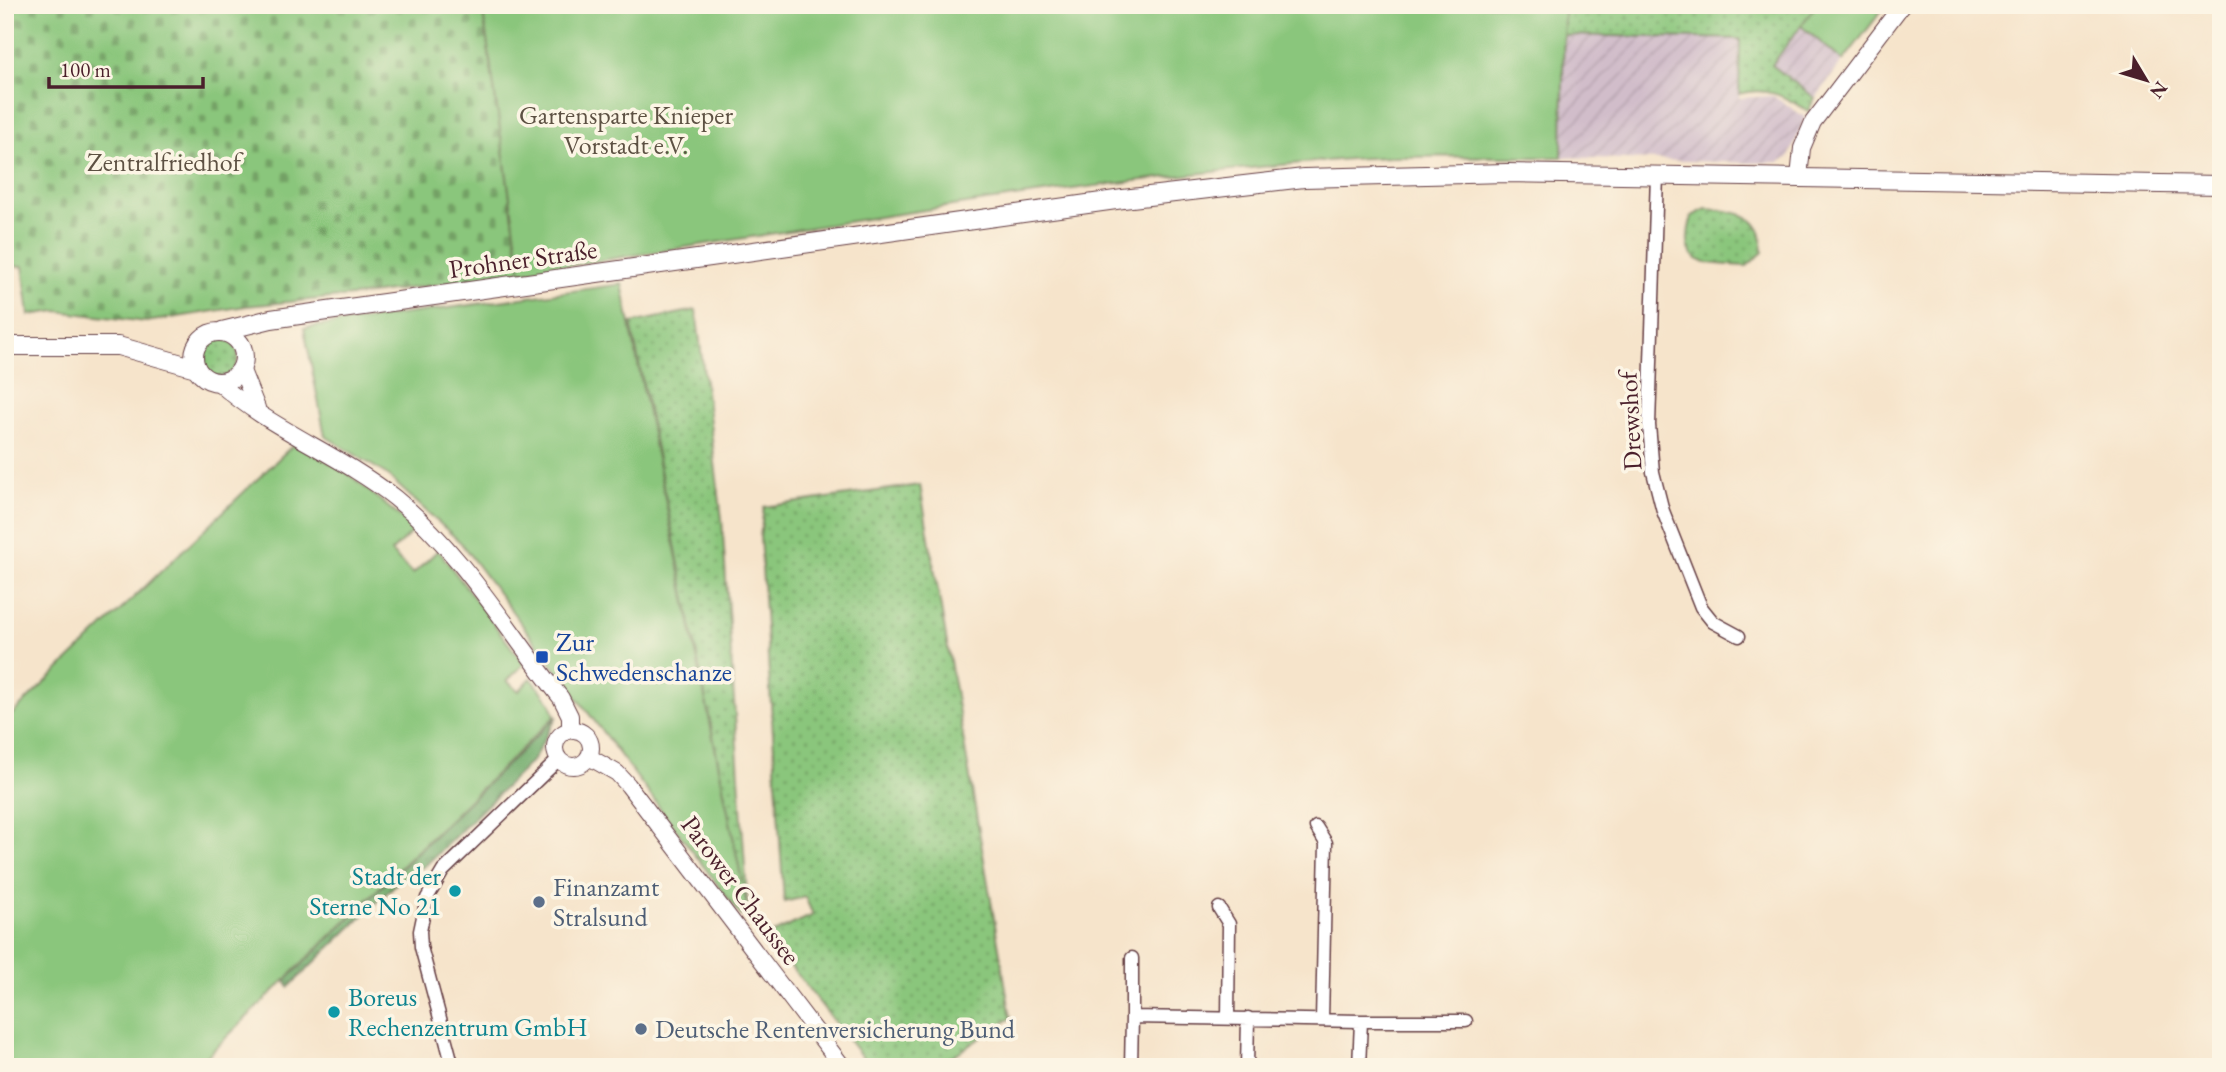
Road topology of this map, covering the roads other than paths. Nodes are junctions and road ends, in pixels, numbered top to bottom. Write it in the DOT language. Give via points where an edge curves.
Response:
graph roads {
  1 [pos="1902,5"];
  2 [pos="1657,175"];
  3 [pos="1799,178"];
  4 [pos="2221,185"];
  5 [pos="290,319"];
  6 [pos="222,331"];
  7 [pos="5,346"];
  8 [pos="194,349"];
  9 [pos="144,351"];
  10 [pos="243,361"];
  11 [pos="196,368"];
  12 [pos="218,382"];
  13 [pos="259,410"];
  14 [pos="1739,636"];
  15 [pos="570,730"];
  16 [pos="589,757"];
  17 [pos="559,759"];
  18 [pos="1316,827"];
  19 [pos="1219,908"];
  20 [pos="1132,958"];
  21 [pos="1132,1017"];
  22 [pos="1228,1018"];
  23 [pos="1248,1018"];
  24 [pos="1322,1020"];
  25 [pos="1361,1021"];
  26 [pos="1466,1021"];
  27 [pos="453,1067"];
  28 [pos="843,1067"];
  29 [pos="1131,1067"];
  30 [pos="1247,1067"];
  31 [pos="1359,1067"];
  1 -- 3 [label="street" via="1813,122 1802,148"];
  2 -- 3 [label="main road, Prohner Straße"];
  2 -- 5 [label="main road, Prohner Straße" via="1304,178 1123,199"];
  2 -- 14 [label="street, Drewshof" via="1649,425 1653,472 1663,511 1702,607 1713,622"];
  3 -- 4 [label="main road, Prohner Straße"];
  5 -- 6 [label="main road, Prohner Straße"];
  5 -- 10 [label="main road, Prohner Straße" via="267,328"];
  6 -- 8 [label="main road" via="205,335"];
  6 -- 10 [label="main road" via="239,342"];
  7 -- 9 [label="main road" via="118,346"];
  8 -- 9 [label="main road"];
  8 -- 11 [label="main road"];
  9 -- 11 [label="main road"];
  10 -- 12 [label="main road" via="229,380"];
  10 -- 13 [label="street"];
  11 -- 12 [label="main road, Parower Chaussee" via="205,378"];
  12 -- 13 [label="street, Parower Chaussee"];
  13 -- 15 [label="street, Parower Chaussee" via="361,473 429,530 561,698 570,716"];
  15 -- 16 [label="street, Parower Chaussee" via="586,735"];
  15 -- 17 [label="street" via="556,741"];
  16 -- 17 [label="street" via="574,766"];
  16 -- 28 [label="street, Parower Chaussee" via="628,785"];
  17 -- 27 [label="street" via="451,862 427,898 421,947"];
  18 -- 24 [label="street" via="1326,843"];
  19 -- 22 [label="street" via="1229,925"];
  20 -- 21 [label="street"];
  21 -- 22 [label="street"];
  21 -- 29 [label="street"];
  22 -- 23 [label="street"];
  23 -- 24 [label="street"];
  23 -- 30 [label="street"];
  24 -- 25 [label="street"];
  25 -- 26 [label="street"];
  25 -- 31 [label="street"];
}
